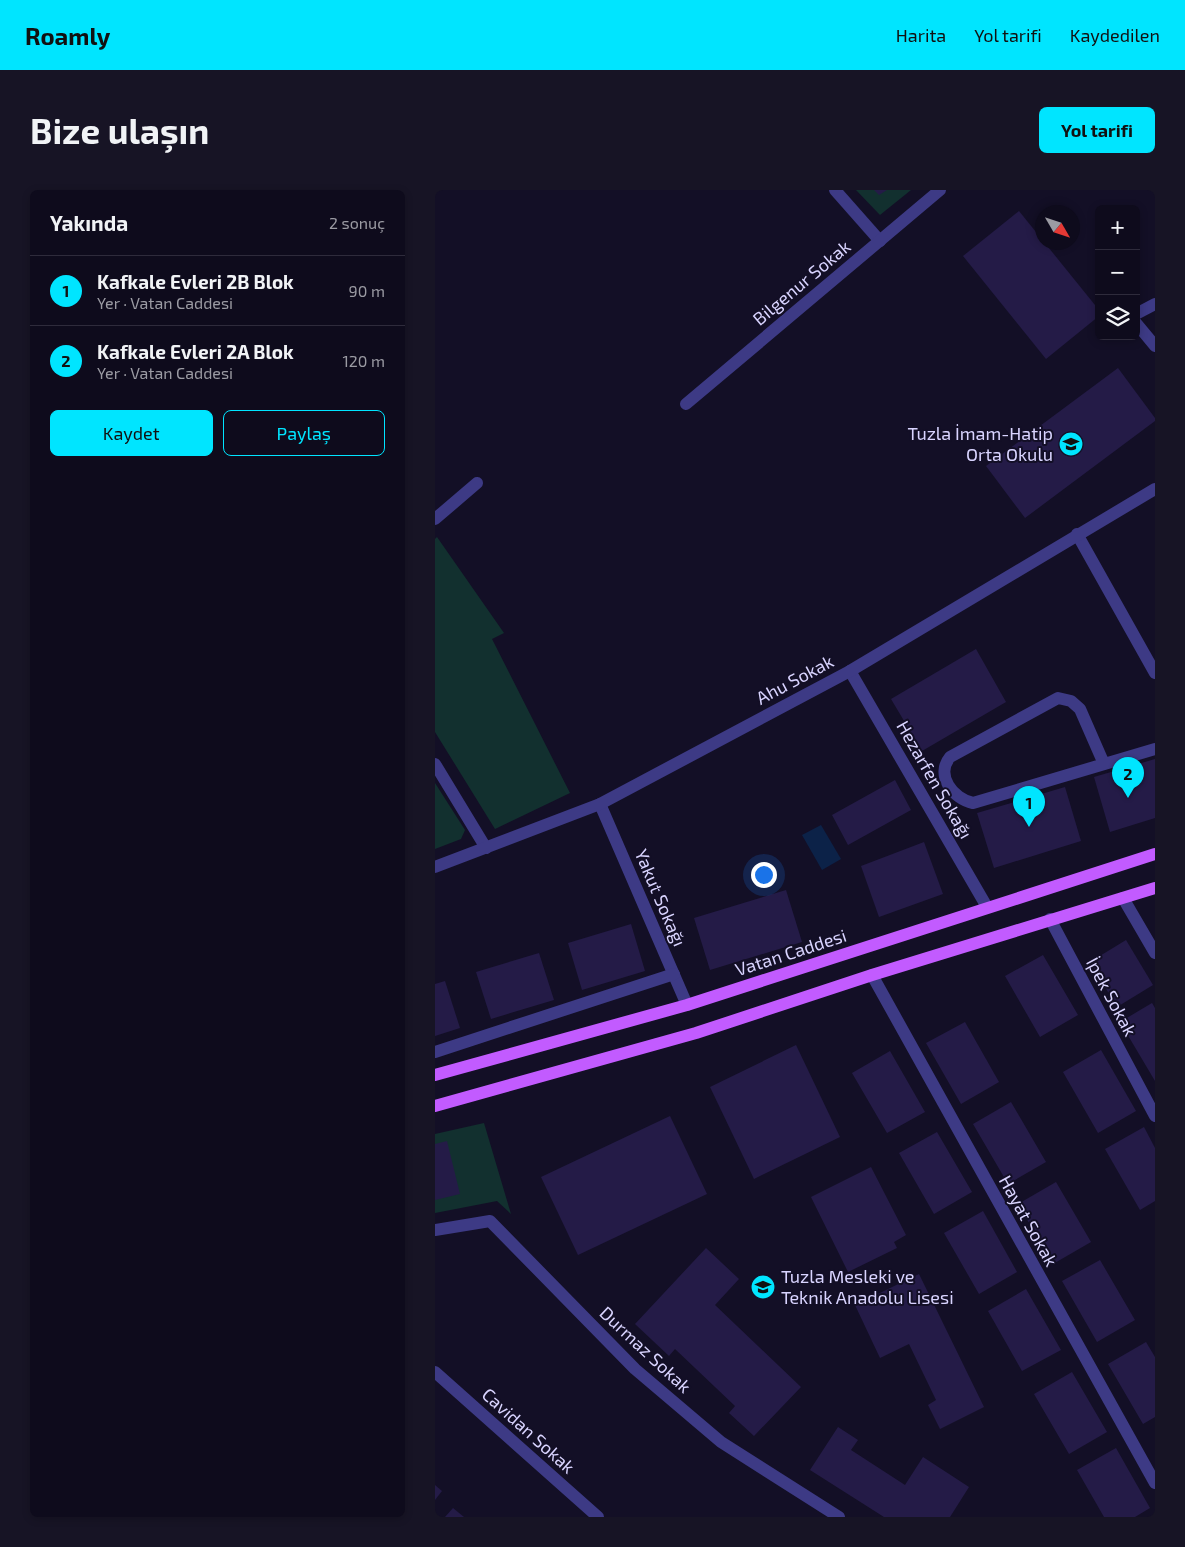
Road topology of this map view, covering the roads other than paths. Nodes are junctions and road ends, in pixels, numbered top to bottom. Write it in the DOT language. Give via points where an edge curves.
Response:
graph roads {
  1 [pos="835,190"];
  2 [pos="940,190"];
  3 [pos="880,241"];
  4 [pos="1155,304"];
  5 [pos="1140,312"];
  6 [pos="1140,328"];
  7 [pos="1155,346"];
  8 [pos="686,404"];
  9 [pos="477,483"];
  10 [pos="1155,489"];
  11 [pos="435,519"];
  12 [pos="1077,534"];
  13 [pos="850,671"];
  14 [pos="1155,673"];
  15 [pos="1155,749"];
  16 [pos="435,764"];
  17 [pos="1104,764"];
  18 [pos="600,804"];
  19 [pos="486,848"];
  20 [pos="1155,854"];
  21 [pos="435,867"];
  22 [pos="1155,888"];
  23 [pos="1123,898"];
  24 [pos="987,906"];
  25 [pos="1050,920"];
  26 [pos="1155,953"];
  27 [pos="674,974"];
  28 [pos="872,975"];
  29 [pos="687,1005"];
  30 [pos="435,1052"];
  31 [pos="435,1075"];
  32 [pos="435,1106"];
  33 [pos="1155,1116"];
  34 [pos="435,1230"];
  35 [pos="435,1372"];
  36 [pos="1155,1483"];
  37 [pos="598,1517"];
  38 [pos="839,1517"];
  1 -- 3 [label="street"];
  2 -- 3 [label="street, Bilgenur Sokak"];
  3 -- 8 [label="street, Bilgenur Sokak"];
  4 -- 5 [label="street"];
  6 -- 7 [label="street"];
  9 -- 11 [label="street"];
  10 -- 12 [label="street, Ahu Sokak"];
  12 -- 13 [label="street, Ahu Sokak"];
  12 -- 14 [label="street"];
  13 -- 18 [label="street, Ahu Sokak"];
  13 -- 24 [label="street, Hezarfen Sokağı"];
  15 -- 17 [label="street"];
  16 -- 19 [label="street"];
  17 -- 17 [label="street" via="973,803 961,800 955,794 943,772 950,757 1058,698 1071,701 1080,709"];
  18 -- 19 [label="street, Ahu Sokak"];
  18 -- 27 [label="street, Yakut Sokağı"];
  19 -- 21 [label="street, Ahu Sokak"];
  20 -- 24 [label="main road, Vatan Caddesi"];
  22 -- 23 [label="main road"];
  23 -- 25 [label="main road"];
  23 -- 26 [label="street"];
  24 -- 29 [label="main road, Vatan Caddesi"];
  25 -- 28 [label="main road"];
  25 -- 33 [label="street, İpek Sokak"];
  27 -- 29 [label="street, Yakut Sokağı"];
  27 -- 30 [label="street"];
  28 -- 32 [label="main road" via="696,1033"];
  28 -- 36 [label="street, Hayat Sokak"];
  29 -- 31 [label="main road, Vatan Caddesi"];
  34 -- 38 [label="street, Durmaz Sokak" via="490,1221 635,1368 721,1442"];
  35 -- 37 [label="street, Cavidan Sokak"];
}
